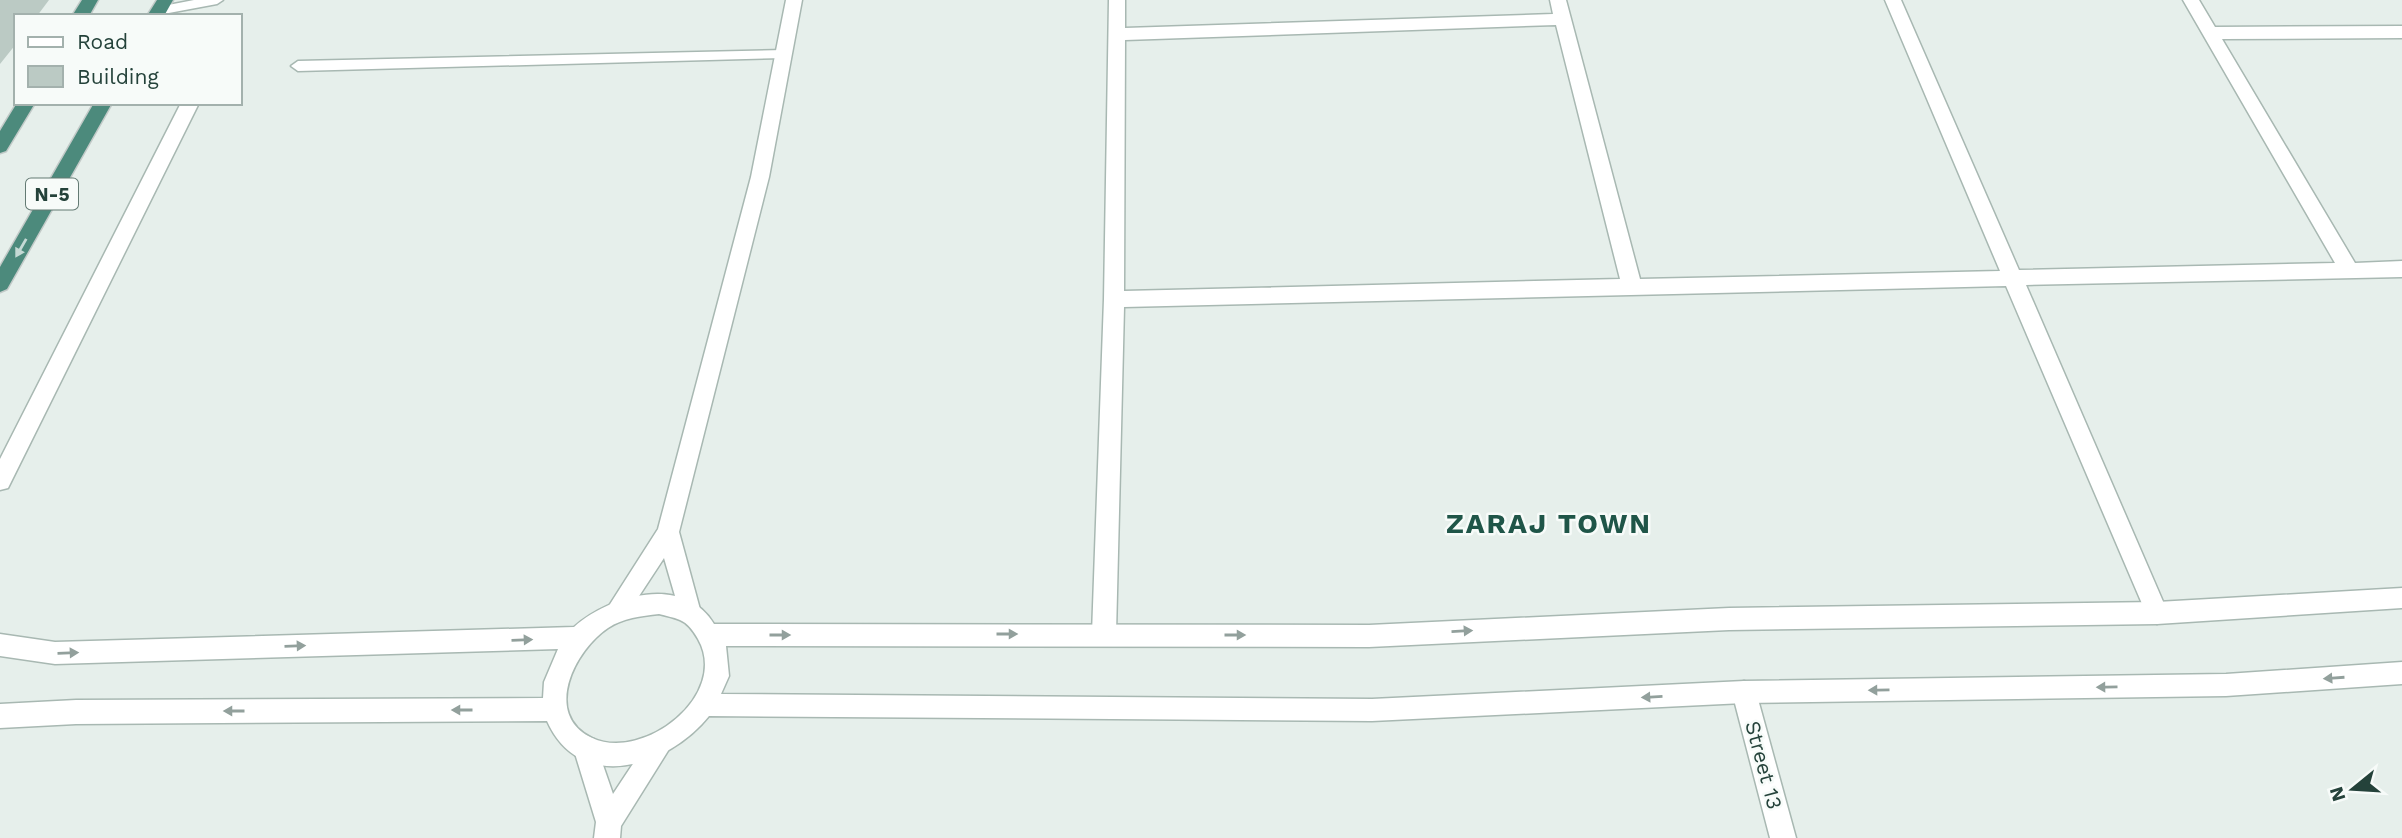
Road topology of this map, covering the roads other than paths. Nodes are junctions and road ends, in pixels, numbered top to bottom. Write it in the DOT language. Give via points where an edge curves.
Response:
graph roads {
  1 [pos="217,0"];
  2 [pos="794,0"];
  3 [pos="1117,0"];
  4 [pos="1558,0"];
  5 [pos="1894,0"];
  6 [pos="2191,0"];
  7 [pos="159,9"];
  8 [pos="1563,19"];
  9 [pos="2402,32"];
  10 [pos="2210,33"];
  11 [pos="1117,34"];
  12 [pos="784,54"];
  13 [pos="298,66"];
  14 [pos="25,105"];
  15 [pos="102,105"];
  16 [pos="189,105"];
  17 [pos="0,146"];
  18 [pos="2402,269"];
  19 [pos="2349,270"];
  20 [pos="2013,278"];
  21 [pos="0,284"];
  22 [pos="1632,287"];
  23 [pos="1114,299"];
  24 [pos="0,481"];
  25 [pos="668,532"];
  26 [pos="2402,598"];
  27 [pos="616,612"];
  28 [pos="690,613"];
  29 [pos="2157,613"];
  30 [pos="1104,634"];
  31 [pos="711,635"];
  32 [pos="579,638"];
  33 [pos="0,645"];
  34 [pos="2399,678"];
  35 [pos="1744,692"];
  36 [pos="705,705"];
  37 [pos="555,709"];
  38 [pos="0,716"];
  39 [pos="659,746"];
  40 [pos="584,747"];
  41 [pos="608,830"];
  42 [pos="1783,838"];
  1 -- 7 [label="lane"];
  2 -- 12 [label="street"];
  3 -- 11 [label="street"];
  4 -- 8 [label="street"];
  5 -- 20 [label="street"];
  6 -- 10 [label="street"];
  8 -- 11 [label="street"];
  8 -- 22 [label="street"];
  9 -- 10 [label="street"];
  10 -- 19 [label="street"];
  11 -- 23 [label="street"];
  12 -- 13 [label="lane"];
  12 -- 25 [label="street" via="760,177"];
  14 -- 17 [label="highway"];
  15 -- 21 [label="highway, N-5, one-way"];
  16 -- 24 [label="street"];
  18 -- 19 [label="street"];
  19 -- 20 [label="street"];
  20 -- 22 [label="street"];
  20 -- 29 [label="street"];
  22 -- 23 [label="street"];
  23 -- 30 [label="street"];
  25 -- 27 [label="street"];
  25 -- 28 [label="street"];
  26 -- 29 [label="street"];
  27 -- 28 [label="street" via="659,604"];
  27 -- 32 [label="street"];
  28 -- 31 [label="street"];
  30 -- 29 [label="street, one-way" via="1369,636 1729,619"];
  31 -- 30 [label="street, one-way"];
  31 -- 36 [label="street" via="718,657"];
  33 -- 32 [label="street, one-way" via="55,653"];
  32 -- 37 [label="street" via="563,660 555,685"];
  34 -- 35 [label="street, one-way"];
  35 -- 36 [label="street, one-way" via="1372,710"];
  35 -- 42 [label="street, Street 13"];
  36 -- 39 [label="street" via="685,728"];
  37 -- 38 [label="street, one-way"];
  37 -- 40 [label="street" via="561,726"];
  39 -- 40 [label="street" via="608,755"];
  39 -- 41 [label="street"];
  40 -- 41 [label="street"];
}
